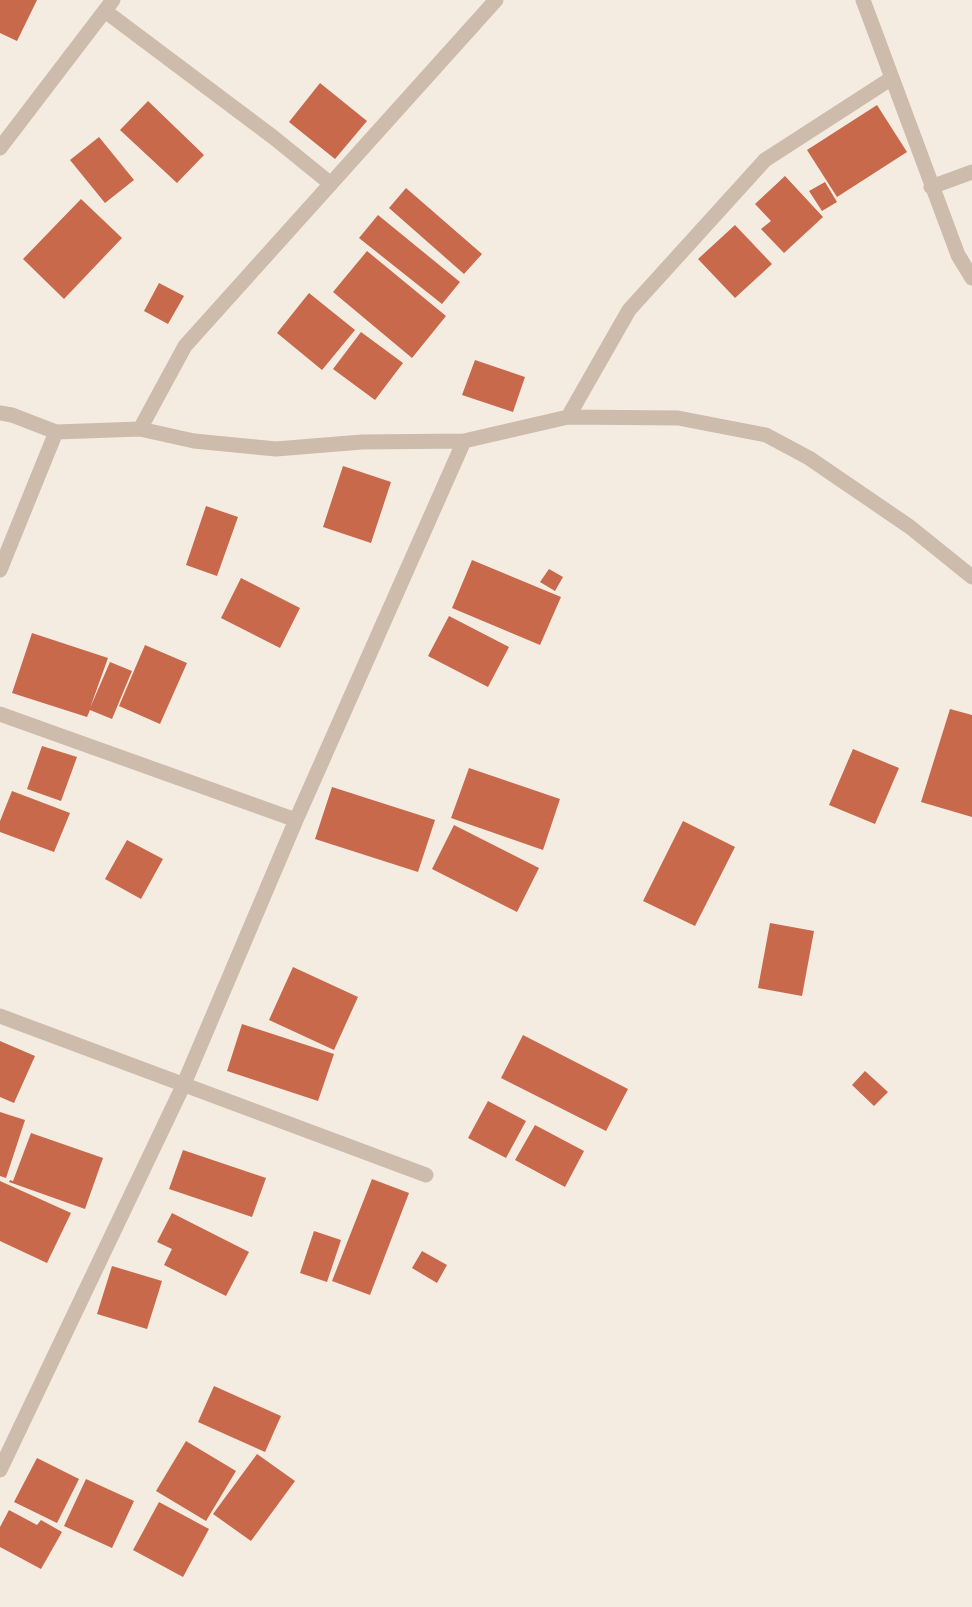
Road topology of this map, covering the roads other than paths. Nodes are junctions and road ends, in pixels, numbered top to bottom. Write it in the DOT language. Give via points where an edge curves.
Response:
graph roads {
  1 [pos="496,0"];
  2 [pos="863,0"];
  3 [pos="109,5"];
  4 [pos="892,78"];
  5 [pos="0,148"];
  6 [pos="972,172"];
  7 [pos="331,184"];
  8 [pos="931,188"];
  9 [pos="972,278"];
  10 [pos="0,413"];
  11 [pos="568,417"];
  12 [pos="140,429"];
  13 [pos="56,432"];
  14 [pos="464,441"];
  15 [pos="0,570"];
  16 [pos="972,577"];
  17 [pos="0,714"];
  18 [pos="296,819"];
  19 [pos="0,1016"];
  20 [pos="183,1086"];
  21 [pos="426,1175"];
  22 [pos="0,1470"];
  1 -- 7 [label="street"];
  2 -- 4 [label="street"];
  3 -- 5 [label="street"];
  3 -- 7 [label="street"];
  4 -- 8 [label="street"];
  4 -- 11 [label="street" via="765,160 629,310"];
  6 -- 8 [label="street"];
  7 -- 12 [label="street" via="185,346"];
  8 -- 9 [label="street" via="958,255"];
  10 -- 13 [label="street"];
  11 -- 14 [label="street"];
  11 -- 16 [label="street" via="678,418 766,435 808,458 910,527"];
  12 -- 13 [label="street"];
  12 -- 14 [label="street" via="194,441 276,449 362,442"];
  13 -- 15 [label="street"];
  14 -- 18 [label="street"];
  17 -- 18 [label="street"];
  18 -- 20 [label="street"];
  19 -- 20 [label="street"];
  20 -- 21 [label="street"];
  20 -- 22 [label="street"];
}
